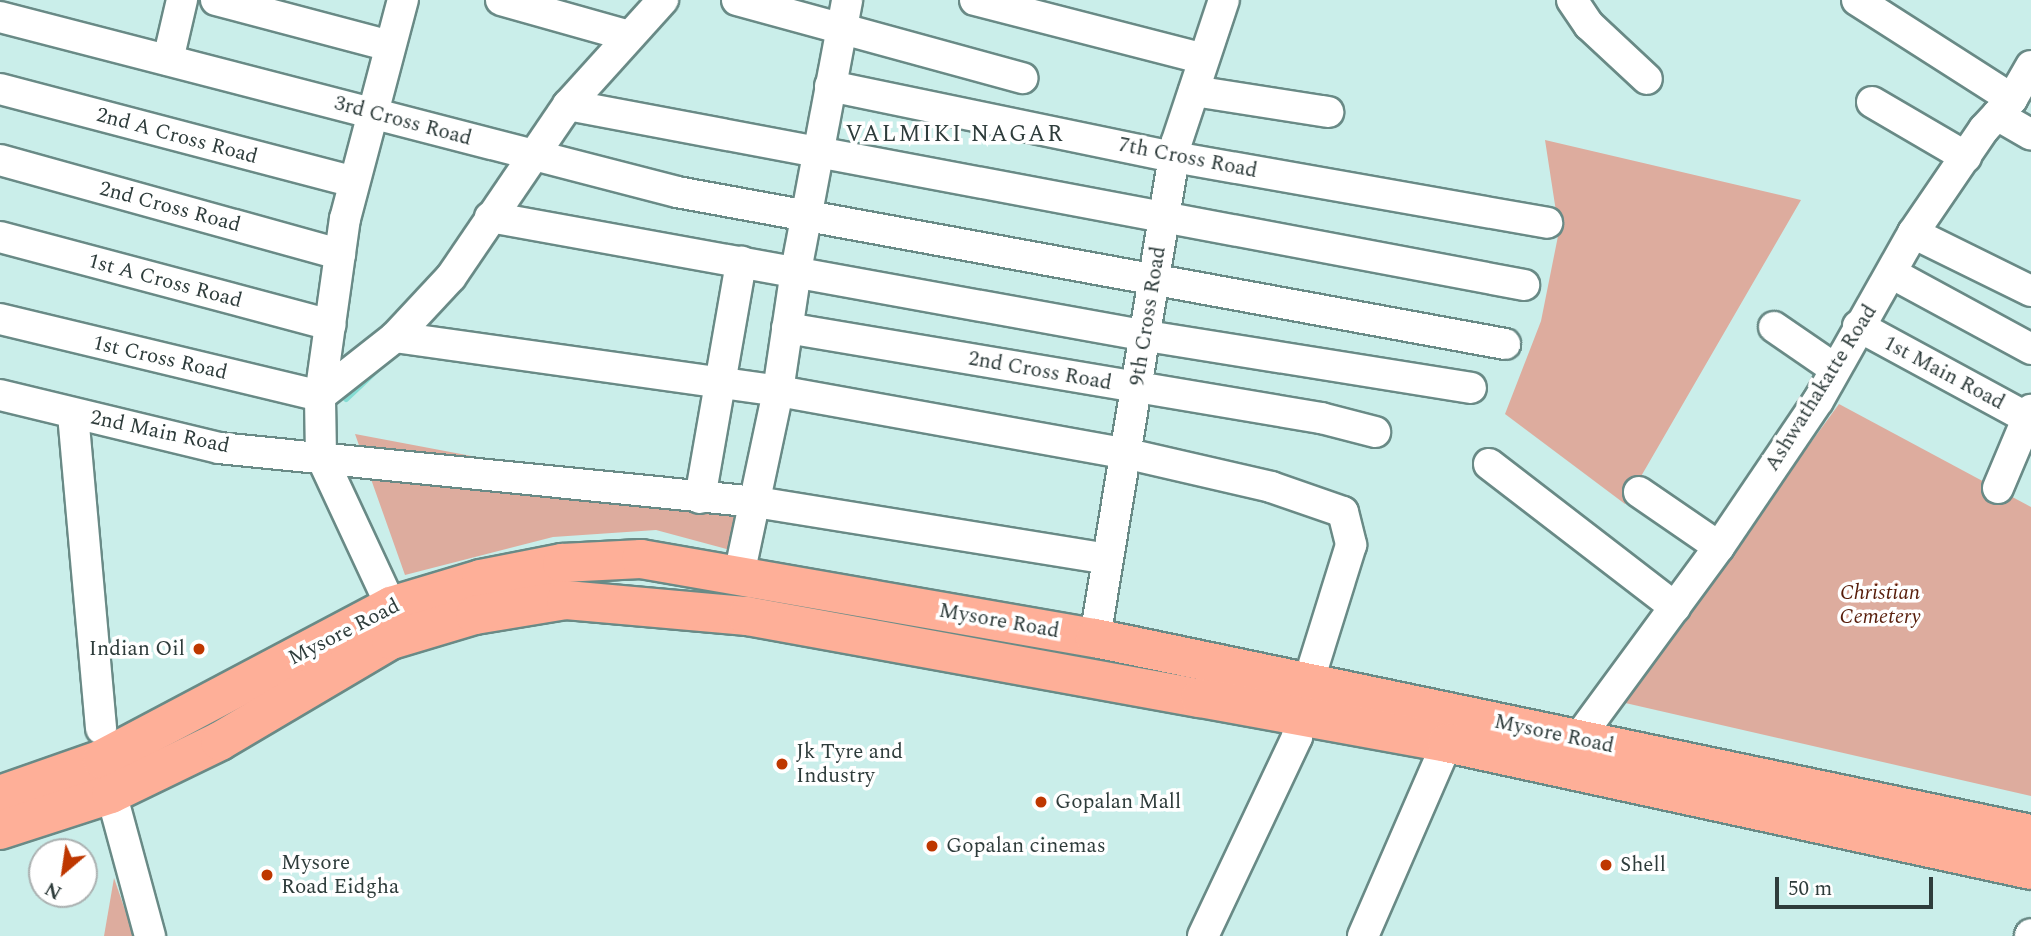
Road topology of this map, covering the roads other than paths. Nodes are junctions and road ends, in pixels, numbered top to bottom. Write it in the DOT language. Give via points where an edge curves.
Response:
graph roads {
  1 [pos="182,0"];
  2 [pos="216,0"];
  3 [pos="403,0"];
  4 [pos="501,0"];
  5 [pos="663,0"];
  6 [pos="737,0"];
  7 [pos="975,0"];
  8 [pos="1572,0"];
  9 [pos="1857,0"];
  10 [pos="1222,1"];
  11 [pos="844,13"];
  12 [pos="0,17"];
  13 [pos="629,36"];
  14 [pos="390,46"];
  15 [pos="1204,59"];
  16 [pos="168,60"];
  17 [pos="2031,66"];
  18 [pos="1023,78"];
  19 [pos="1647,79"];
  20 [pos="830,86"];
  21 [pos="0,89"];
  22 [pos="1194,91"];
  23 [pos="1872,102"];
  24 [pos="568,105"];
  25 [pos="2005,107"];
  26 [pos="1328,112"];
  27 [pos="373,113"];
  28 [pos="2031,135"];
  29 [pos="817,151"];
  30 [pos="533,155"];
  31 [pos="1174,157"];
  32 [pos="1966,157"];
  33 [pos="0,160"];
  34 [pos="354,182"];
  35 [pos="809,214"];
  36 [pos="496,218"];
  37 [pos="1163,219"];
  38 [pos="1547,223"];
  39 [pos="1913,233"];
  40 [pos="0,237"];
  41 [pos="340,254"];
  42 [pos="741,262"];
  43 [pos="796,271"];
  44 [pos="1893,274"];
  45 [pos="1156,277"];
  46 [pos="1524,285"];
  47 [pos="2031,291"];
  48 [pos="0,319"];
  49 [pos="330,325"];
  50 [pos="1858,326"];
  51 [pos="1774,327"];
  52 [pos="787,328"];
  53 [pos="1147,336"];
  54 [pos="395,337"];
  55 [pos="1505,344"];
  56 [pos="2031,349"];
  57 [pos="1835,369"];
  58 [pos="722,384"];
  59 [pos="1137,388"];
  60 [pos="1471,388"];
  61 [pos="778,391"];
  62 [pos="0,395"];
  63 [pos="320,396"];
  64 [pos="73,414"];
  65 [pos="2030,416"];
  66 [pos="1375,432"];
  67 [pos="1124,453"];
  68 [pos="321,456"];
  69 [pos="1489,464"];
  70 [pos="1998,488"];
  71 [pos="1639,492"];
  72 [pos="701,498"];
  73 [pos="756,502"];
  74 [pos="1719,547"];
  75 [pos="1107,559"];
  76 [pos="739,575"];
  77 [pos="391,606"];
  78 [pos="1675,607"];
  79 [pos="1095,638"];
  80 [pos="1308,680"];
  81 [pos="1300,717"];
  82 [pos="1447,743"];
  83 [pos="1567,753"];
  84 [pos="105,761"];
  85 [pos="0,795"];
  86 [pos="0,830"];
  87 [pos="2031,834"];
  88 [pos="2031,870"];
  89 [pos="150,936"];
  90 [pos="1203,936"];
  91 [pos="1363,936"];
  1 -- 16 [label="street"];
  2 -- 14 [label="street"];
  3 -- 14 [label="street"];
  4 -- 13 [label="street"];
  5 -- 13 [label="street"];
  6 -- 11 [label="street"];
  7 -- 15 [label="street"];
  8 -- 19 [label="street" via="1589,25"];
  9 -- 25 [label="street"];
  10 -- 15 [label="street, 9th Cross Road"];
  11 -- 18 [label="street"];
  11 -- 20 [label="street"];
  12 -- 16 [label="street, 3rd Cross Road"];
  13 -- 24 [label="street"];
  14 -- 27 [label="street"];
  15 -- 22 [label="street, 9th Cross Road"];
  16 -- 27 [label="street, 3rd Cross Road"];
  17 -- 25 [label="street, Ashwathakatte Road"];
  20 -- 29 [label="street"];
  20 -- 31 [label="street, 7th Cross Road"];
  21 -- 34 [label="street, 2nd A Cross Road"];
  22 -- 26 [label="street"];
  22 -- 31 [label="street, 9th Cross Road"];
  23 -- 32 [label="street"];
  24 -- 29 [label="street"];
  24 -- 30 [label="street"];
  25 -- 28 [label="street"];
  25 -- 32 [label="street, Ashwathakatte Road"];
  27 -- 30 [label="street, 3rd Cross Road"];
  27 -- 34 [label="street"];
  29 -- 35 [label="street"];
  29 -- 37 [label="street"];
  30 -- 35 [label="street, 3rd Cross Road" via="677,192"];
  30 -- 36 [label="street"];
  31 -- 37 [label="street, 9th Cross Road"];
  31 -- 38 [label="street, 7th Cross Road"];
  32 -- 39 [label="street, Ashwathakatte Road"];
  33 -- 41 [label="street, 2nd Cross Road"];
  34 -- 41 [label="street"];
  35 -- 43 [label="street"];
  35 -- 45 [label="street, 3rd Cross Road"];
  36 -- 42 [label="street"];
  36 -- 54 [label="street" via="451,277"];
  37 -- 45 [label="street, 9th Cross Road"];
  37 -- 46 [label="street"];
  39 -- 44 [label="street, Ashwathakatte Road"];
  39 -- 47 [label="street"];
  40 -- 49 [label="street, 1st A Cross Road"];
  41 -- 49 [label="street"];
  42 -- 43 [label="street"];
  42 -- 58 [label="street"];
  43 -- 52 [label="street"];
  43 -- 53 [label="street"];
  44 -- 50 [label="street, Ashwathakatte Road"];
  44 -- 56 [label="street"];
  45 -- 53 [label="street, 9th Cross Road"];
  45 -- 55 [label="street, 3rd Cross Road"];
  48 -- 63 [label="street, 1st Cross Road"];
  49 -- 63 [label="street"];
  50 -- 57 [label="street, Ashwathakatte Road"];
  50 -- 65 [label="street, 1st Main Road"];
  51 -- 57 [label="street"];
  52 -- 59 [label="street, 2nd Cross Road"];
  52 -- 61 [label="street"];
  53 -- 59 [label="street, 9th Cross Road"];
  53 -- 60 [label="street"];
  54 -- 58 [label="street"];
  54 -- 63 [label="street"];
  57 -- 74 [label="street, Ashwathakatte Road"];
  58 -- 61 [label="street"];
  58 -- 72 [label="street"];
  59 -- 66 [label="street, 2nd Cross Road" via="1321,418"];
  59 -- 67 [label="street, 9th Cross Road"];
  61 -- 67 [label="street"];
  61 -- 73 [label="street"];
  62 -- 64 [label="street, 2nd Main Road"];
  63 -- 68 [label="street"];
  64 -- 68 [label="street, 2nd Main Road" via="219,448"];
  64 -- 84 [label="street"];
  65 -- 70 [label="street"];
  67 -- 75 [label="street, 9th Cross Road"];
  67 -- 80 [label="street" via="1271,487 1343,512 1350,545"];
  68 -- 72 [label="street, 2nd Main Road"];
  68 -- 77 [label="street"];
  69 -- 78 [label="street"];
  71 -- 74 [label="street"];
  72 -- 73 [label="street, 2nd Main Road"];
  73 -- 75 [label="street, 2nd Main Road"];
  73 -- 76 [label="street"];
  74 -- 78 [label="street, Ashwathakatte Road"];
  75 -- 79 [label="street, 9th Cross Road"];
  76 -- 77 [label="highway, Mysore Road" via="641,559 562,564 481,579"];
  76 -- 79 [label="highway, Mysore Road"];
  77 -- 84 [label="highway, Mysore Road"];
  78 -- 83 [label="street, Ashwathakatte Road"];
  79 -- 80 [label="highway, Mysore Road"];
  80 -- 83 [label="highway, Mysore Road"];
  81 -- 82 [label="highway, Mysore Road"];
  81 -- 84 [label="highway, Mysore Road" via="747,616 566,600 475,615 391,640 220,741"];
  81 -- 90 [label="street" via="1297,737"];
  82 -- 83 [label="highway, Mysore Road"];
  82 -- 91 [label="street"];
  83 -- 87 [label="highway, Mysore Road"];
  83 -- 88 [label="highway, Mysore Road"];
  84 -- 85 [label="highway, Mysore Road"];
  84 -- 86 [label="highway, Mysore Road"];
  84 -- 89 [label="street"];
}
